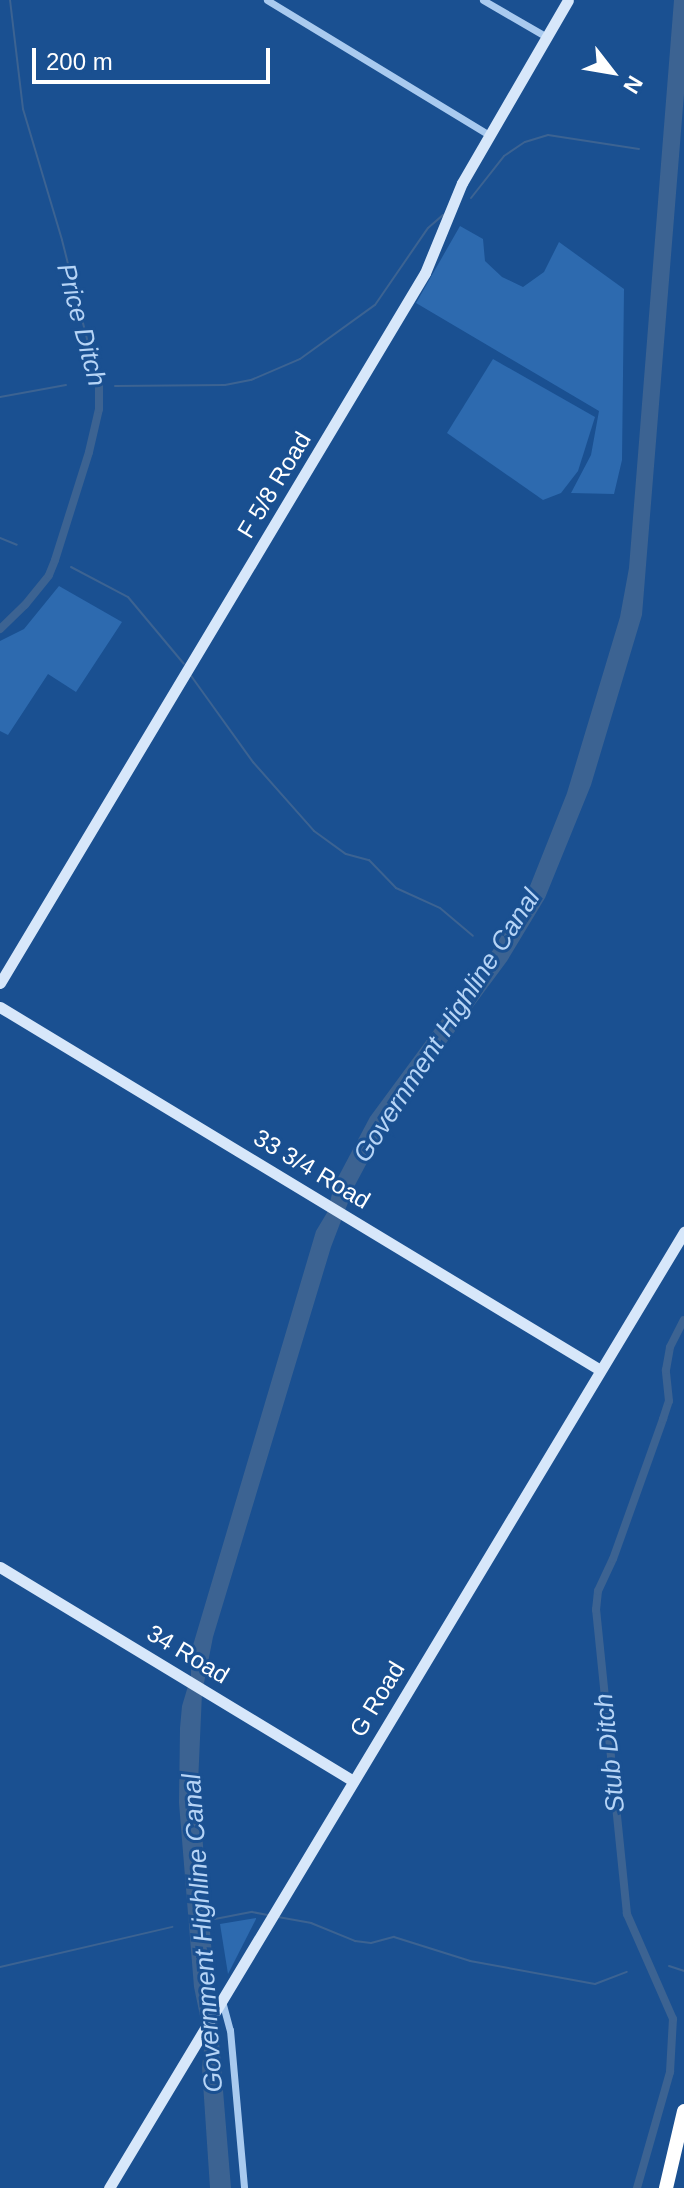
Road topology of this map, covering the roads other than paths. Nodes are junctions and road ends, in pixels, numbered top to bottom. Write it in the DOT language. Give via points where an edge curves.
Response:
graph roads {
  1 [pos="267,0"];
  2 [pos="483,0"];
  3 [pos="568,0"];
  4 [pos="545,36"];
  5 [pos="489,135"];
  6 [pos="0,983"];
  7 [pos="0,1007"];
  8 [pos="684,1232"];
  9 [pos="600,1370"];
  10 [pos="0,1567"];
  11 [pos="353,1781"];
  12 [pos="219,2006"];
  13 [pos="684,2111"];
  14 [pos="109,2188"];
  15 [pos="244,2188"];
  16 [pos="666,2188"];
  1 -- 5 [label="street"];
  2 -- 4 [label="street"];
  3 -- 4 [label="street, F 5/8 Road"];
  4 -- 5 [label="street, F 5/8 Road"];
  5 -- 6 [label="street, F 5/8 Road" via="462,183 425,273"];
  7 -- 9 [label="street, 33 3/4 Road"];
  8 -- 9 [label="street, G Road"];
  9 -- 11 [label="street, G Road"];
  10 -- 11 [label="street, 34 Road"];
  11 -- 12 [label="street, G Road"];
  12 -- 14 [label="street, G Road"];
  12 -- 15 [label="street" via="230,2030"];
  13 -- 16 [label="highway"];
}
